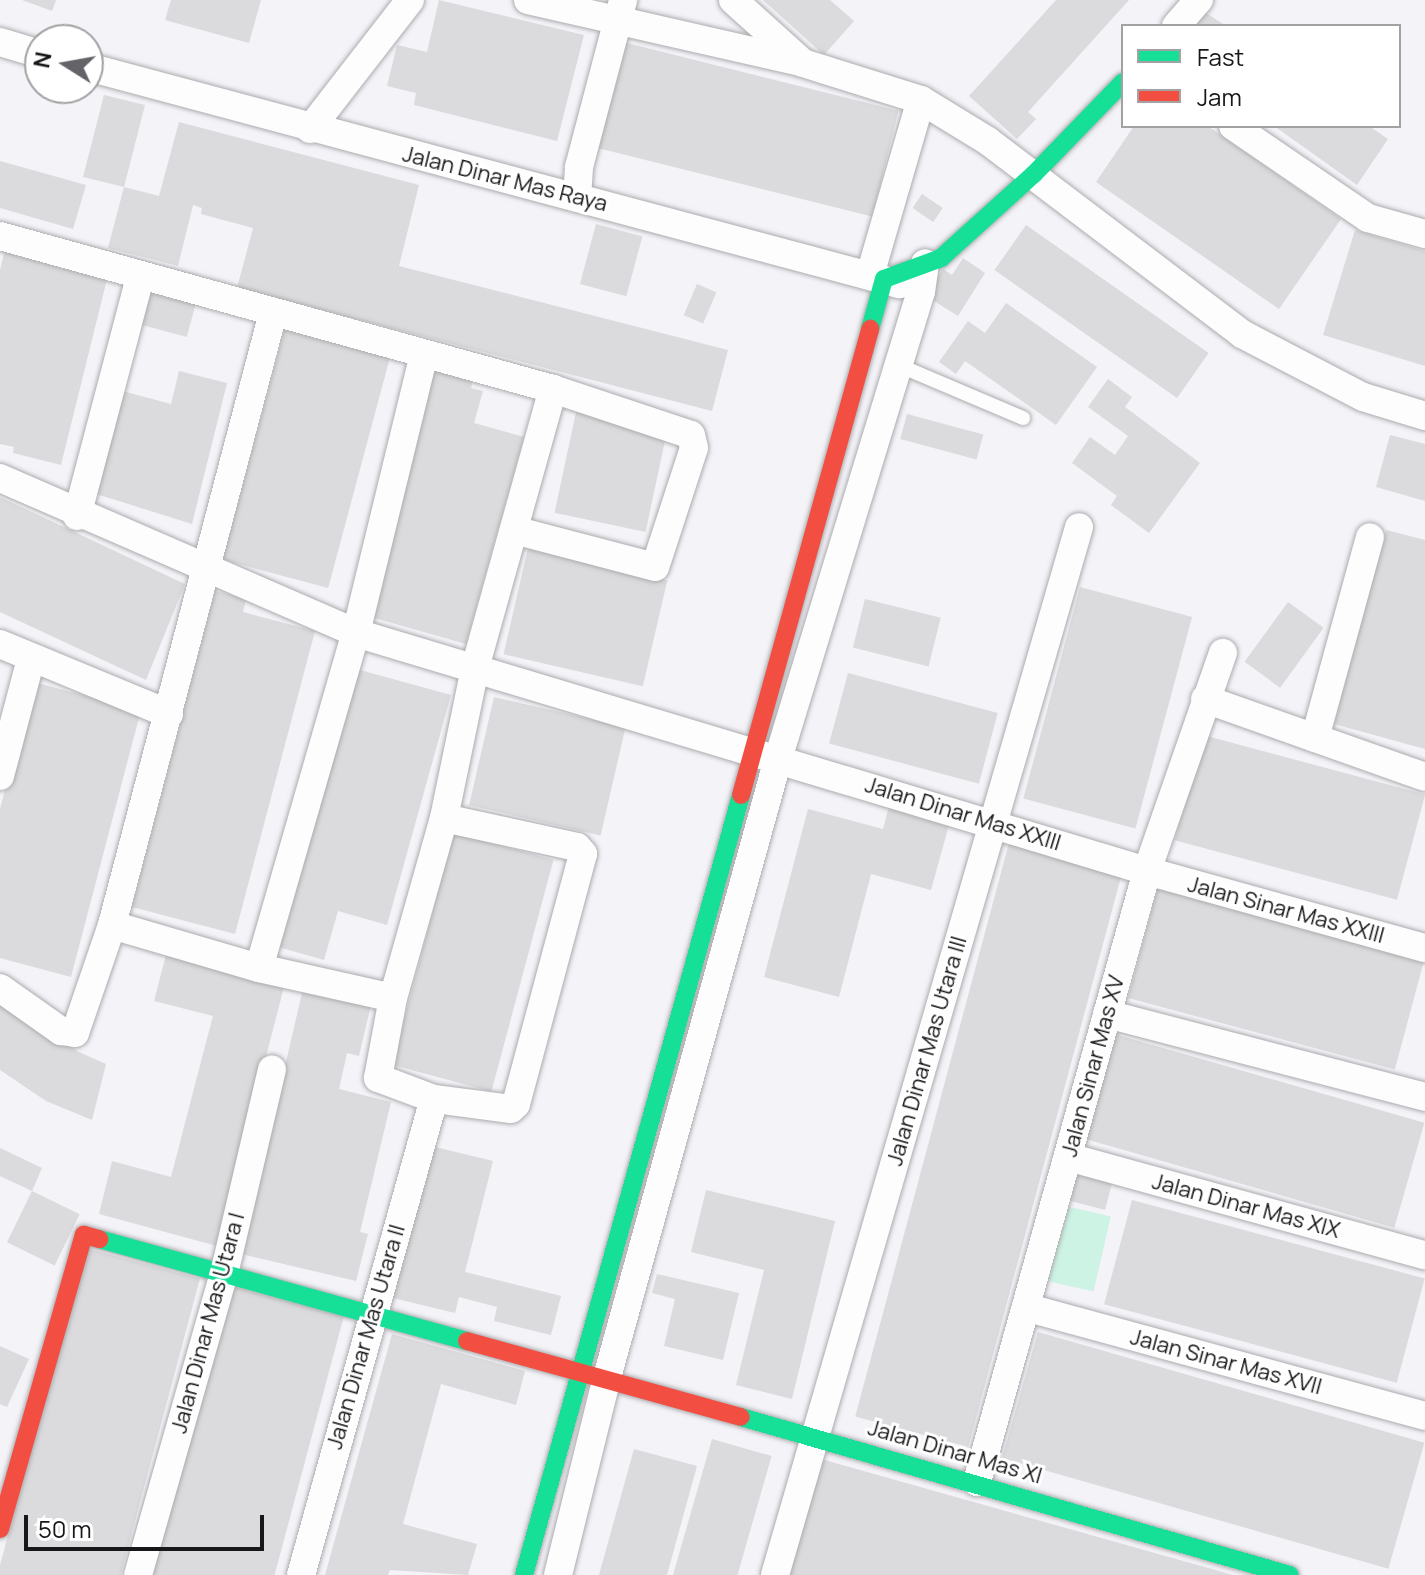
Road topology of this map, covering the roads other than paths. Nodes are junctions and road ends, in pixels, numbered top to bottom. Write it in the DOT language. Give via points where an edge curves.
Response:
graph roads {
  1 [pos="410,0"];
  2 [pos="528,0"];
  3 [pos="733,0"];
  4 [pos="1199,0"];
  5 [pos="619,10"];
  6 [pos="1178,24"];
  7 [pos="0,42"];
  8 [pos="24,49"];
  9 [pos="803,63"];
  10 [pos="104,71"];
  11 [pos="1121,84"];
  12 [pos="921,100"];
  13 [pos="1236,128"];
  14 [pos="310,129"];
  15 [pos="1034,174"];
  16 [pos="577,197"];
  17 [pos="1422,229"];
  18 [pos="0,236"];
  19 [pos="925,263"];
  20 [pos="140,277"];
  21 [pos="877,277"];
  22 [pos="921,292"];
  23 [pos="273,313"];
  24 [pos="424,354"];
  25 [pos="898,365"];
  26 [pos="553,389"];
  27 [pos="1425,416"];
  28 [pos="1023,418"];
  29 [pos="0,478"];
  30 [pos="77,516"];
  31 [pos="1079,527"];
  32 [pos="514,530"];
  33 [pos="1370,537"];
  34 [pos="208,568"];
  35 [pos="356,633"];
  36 [pos="0,644"];
  37 [pos="1223,653"];
  38 [pos="31,659"];
  39 [pos="475,668"];
  40 [pos="1205,699"];
  41 [pos="169,714"];
  42 [pos="1315,738"];
  43 [pos="765,755"];
  44 [pos="0,776"];
  45 [pos="1425,777"];
  46 [pos="444,818"];
  47 [pos="993,822"];
  48 [pos="1147,871"];
  49 [pos="112,925"];
  50 [pos="1425,948"];
  51 [pos="259,968"];
  52 [pos="0,988"];
  53 [pos="393,998"];
  54 [pos="1107,1014"];
  55 [pos="272,1070"];
  56 [pos="1425,1097"];
  57 [pos="434,1099"];
  58 [pos="1068,1157"];
  59 [pos="1425,1255"];
  60 [pos="224,1274"];
  61 [pos="1028,1308"];
  62 [pos="372,1312"];
  63 [pos="593,1378"];
  64 [pos="1425,1416"];
  65 [pos="815,1437"];
  66 [pos="977,1482"];
  67 [pos="0,1529"];
  68 [pos="138,1575"];
  69 [pos="301,1575"];
  70 [pos="524,1575"];
  71 [pos="558,1575"];
  72 [pos="775,1575"];
  73 [pos="1290,1575"];
  1 -- 14 [label="street"];
  2 -- 5 [label="street"];
  3 -- 9 [label="street"];
  4 -- 6 [label="street"];
  5 -- 9 [label="street"];
  5 -- 16 [label="street" via="579,167"];
  7 -- 8 [label="street"];
  9 -- 12 [label="street"];
  10 -- 14 [label="street, Jalan Dinar Mas Raya"];
  11 -- 15 [label="street"];
  12 -- 15 [label="street"];
  12 -- 21 [label="street"];
  13 -- 17 [label="street" via="1368,218"];
  14 -- 16 [label="street, Jalan Dinar Mas Raya"];
  15 -- 19 [label="street" via="941,258"];
  15 -- 27 [label="street" via="1242,334 1363,397"];
  16 -- 21 [label="street, Jalan Dinar Mas Raya"];
  18 -- 20 [label="street"];
  19 -- 21 [label="street"];
  19 -- 22 [label="street"];
  20 -- 23 [label="street"];
  20 -- 30 [label="street"];
  21 -- 22 [label="street, Jalan Dinar Mas Raya"];
  21 -- 43 [label="street"];
  22 -- 25 [label="street"];
  23 -- 24 [label="street"];
  23 -- 34 [label="street"];
  24 -- 26 [label="street"];
  24 -- 35 [label="street"];
  25 -- 28 [label="lane"];
  25 -- 43 [label="street"];
  26 -- 32 [label="street"];
  26 -- 32 [label="street" via="686,432 694,448 655,567"];
  29 -- 30 [label="street, Jalan Dinar Mas XXIII"];
  30 -- 34 [label="street, Jalan Dinar Mas XXIII"];
  31 -- 47 [label="street, Jalan Dinar Mas Utara III"];
  32 -- 39 [label="street"];
  33 -- 42 [label="street"];
  34 -- 35 [label="street, Jalan Dinar Mas XXIII"];
  34 -- 41 [label="street"];
  35 -- 39 [label="street, Jalan Dinar Mas XXIII"];
  35 -- 51 [label="street"];
  36 -- 38 [label="street"];
  37 -- 40 [label="street, Jalan Sinar Mas XV"];
  38 -- 41 [label="street"];
  38 -- 44 [label="street"];
  39 -- 43 [label="street, Jalan Dinar Mas XXIII"];
  39 -- 46 [label="street"];
  40 -- 42 [label="street"];
  40 -- 48 [label="street, Jalan Sinar Mas XV"];
  41 -- 49 [label="street"];
  42 -- 45 [label="street"];
  43 -- 47 [label="street, Jalan Dinar Mas XXIII"];
  43 -- 63 [label="street"];
  46 -- 53 [label="street"];
  46 -- 57 [label="street" via="577,847 584,859 516,1104 506,1109"];
  47 -- 48 [label="street, Jalan Dinar Mas XXIII"];
  47 -- 65 [label="street, Jalan Dinar Mas Utara III"];
  48 -- 50 [label="street, Jalan Sinar Mas XXIII"];
  48 -- 54 [label="street, Jalan Sinar Mas XV"];
  49 -- 51 [label="street"];
  49 -- 52 [label="street" via="75,1033 61,1031"];
  51 -- 53 [label="street"];
  53 -- 57 [label="street" via="378,1078"];
  54 -- 56 [label="street"];
  54 -- 58 [label="street, Jalan Sinar Mas XV"];
  55 -- 60 [label="street, Jalan Dinar Mas Utara I"];
  57 -- 62 [label="street, Jalan Dinar Mas Utara II"];
  58 -- 59 [label="street, Jalan Dinar Mas XIX"];
  58 -- 61 [label="street, Jalan Sinar Mas XV"];
  60 -- 62 [label="street, Jalan Dinar Mas XI"];
  60 -- 67 [label="street, Jalan Dinar Mas XI" via="82,1236"];
  60 -- 68 [label="street, Jalan Dinar Mas Utara I"];
  61 -- 64 [label="street, Jalan Sinar Mas XVII"];
  61 -- 66 [label="street, Jalan Sinar Mas XV"];
  62 -- 63 [label="street, Jalan Dinar Mas XI"];
  62 -- 69 [label="street, Jalan Dinar Mas Utara II"];
  63 -- 65 [label="street, Jalan Dinar Mas XI"];
  63 -- 70 [label="street"];
  63 -- 71 [label="street"];
  65 -- 66 [label="street, Jalan Dinar Mas XI"];
  65 -- 72 [label="street, Jalan Dinar Mas Utara III"];
  66 -- 73 [label="street, Jalan Dinar Mas XI"];
}
